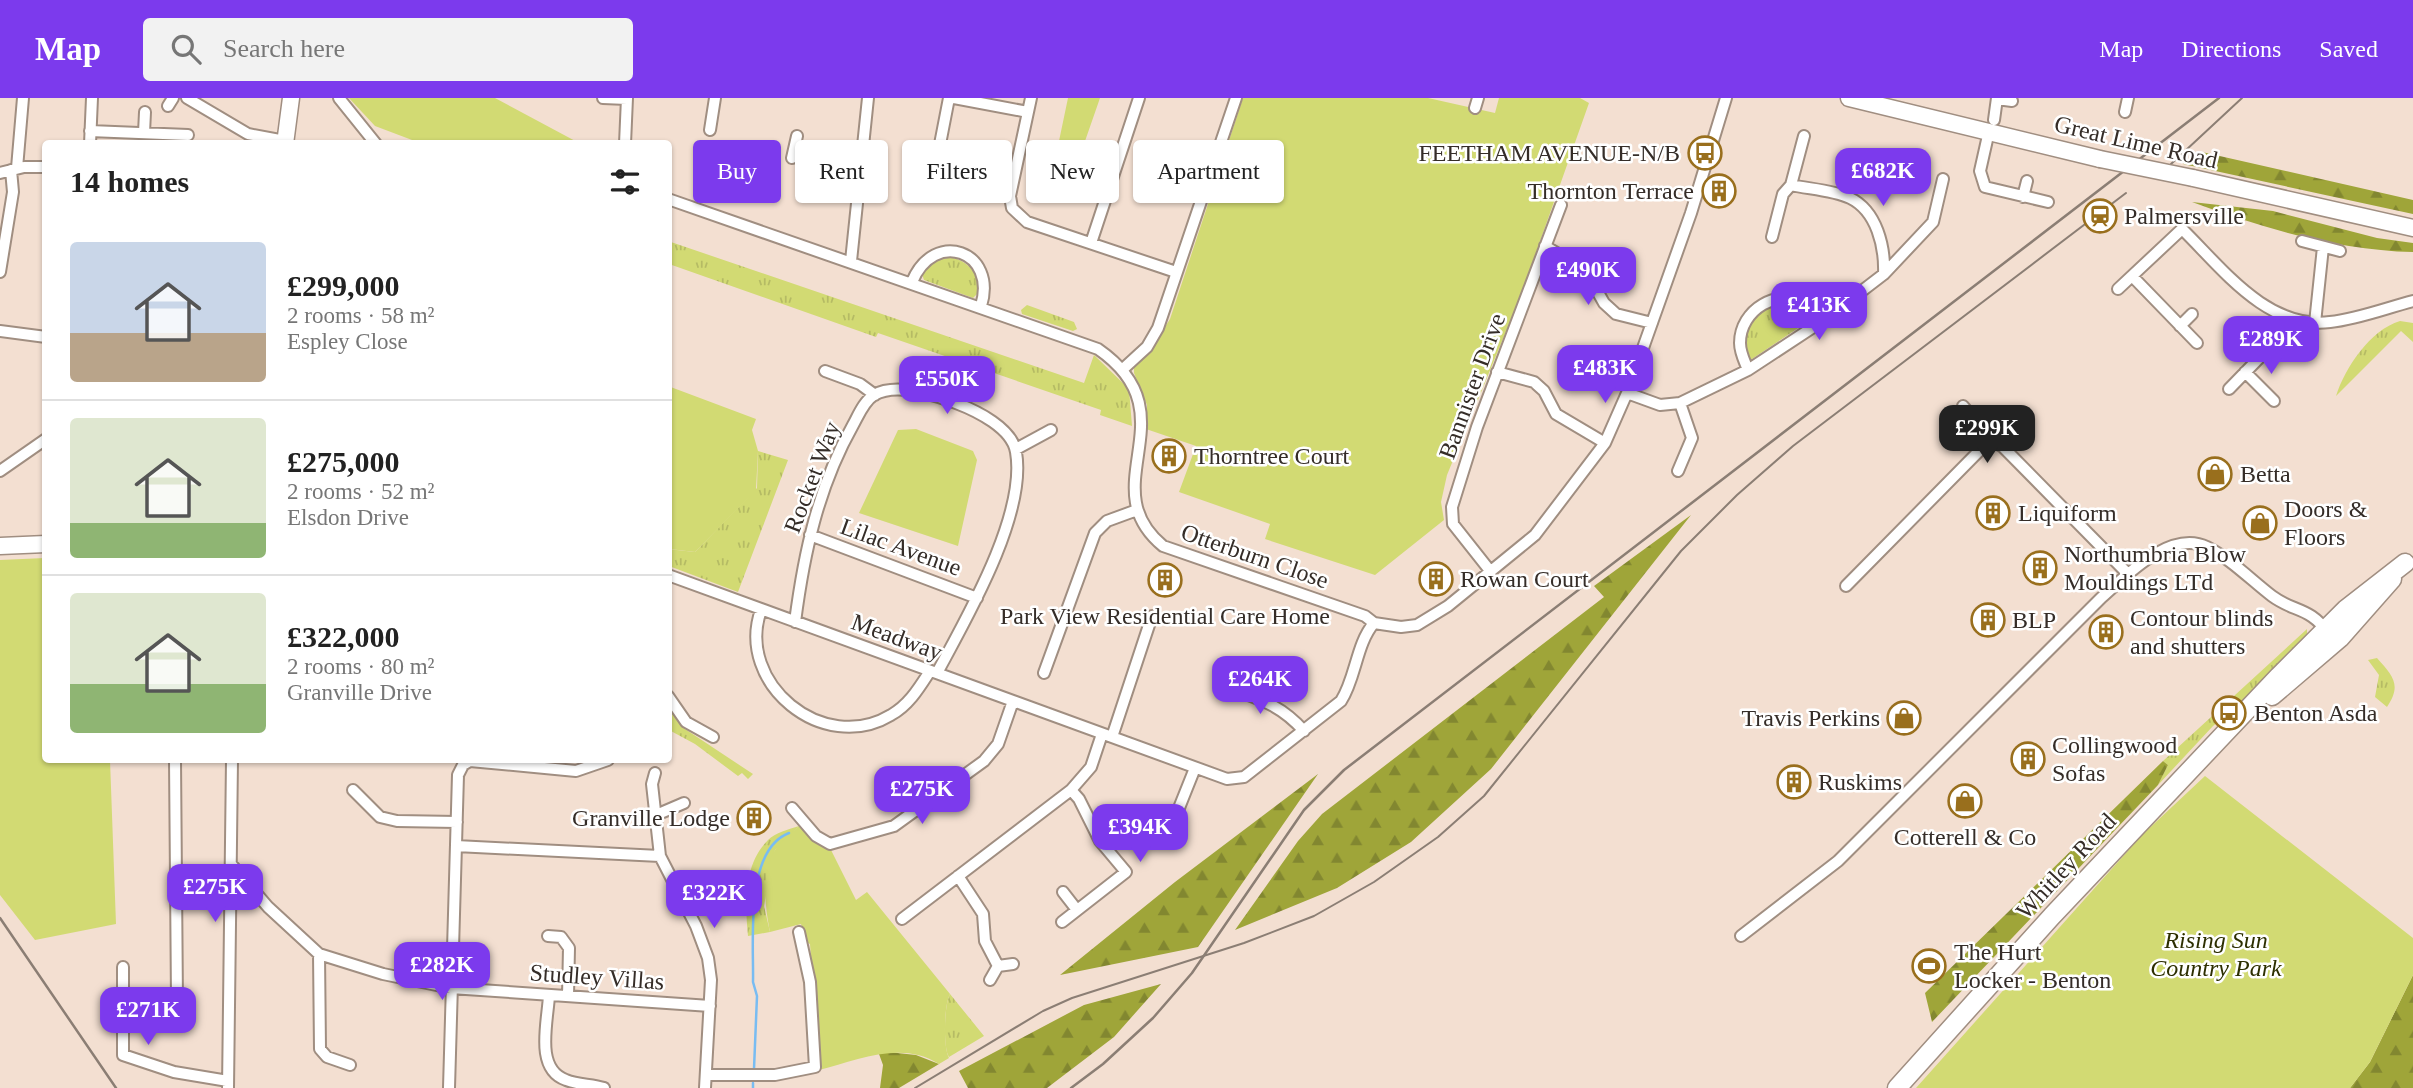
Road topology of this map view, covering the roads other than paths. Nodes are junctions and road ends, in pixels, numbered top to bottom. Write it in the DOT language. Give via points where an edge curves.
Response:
graph roads {
  1 [pos="23,98"];
  2 [pos="92,98"];
  3 [pos="187,98"];
  4 [pos="291,98"];
  5 [pos="339,98"];
  6 [pos="603,98"];
  7 [pos="715,98"];
  8 [pos="868,98"];
  9 [pos="951,98"];
  10 [pos="1031,98"];
  11 [pos="1139,98"];
  12 [pos="1236,98"];
  13 [pos="1726,98"];
  14 [pos="1849,98"];
  15 [pos="1997,98"];
  16 [pos="2128,98"];
  17 [pos="627,99"];
  18 [pos="2012,101"];
  19 [pos="1903,104"];
  20 [pos="145,112"];
  21 [pos="1028,112"];
  22 [pos="2125,112"];
  23 [pos="1992,125"];
  24 [pos="710,130"];
  25 [pos="90,131"];
  26 [pos="145,133"];
  27 [pos="188,135"];
  28 [pos="1804,136"];
  29 [pos="90,140"];
  30 [pos="276,140"];
  31 [pos="285,140"];
  32 [pos="373,140"];
  33 [pos="625,140"];
  34 [pos="863,140"];
  35 [pos="942,140"];
  36 [pos="42,167"];
  37 [pos="9,171"];
  38 [pos="1943,179"];
  39 [pos="2027,181"];
  40 [pos="1791,185"];
  41 [pos="2023,197"];
  42 [pos="672,200"];
  43 [pos="2048,202"];
  44 [pos="857,203"];
  45 [pos="1561,205"];
  46 [pos="2413,228"];
  47 [pos="1772,237"];
  48 [pos="2302,242"];
  49 [pos="1091,243"];
  50 [pos="1545,246"];
  51 [pos="2323,247"];
  52 [pos="2340,251"];
  53 [pos="850,261"];
  54 [pos="0,272"];
  55 [pos="1176,272"];
  56 [pos="1884,274"];
  57 [pos="2132,276"];
  58 [pos="912,282"];
  59 [pos="2118,289"];
  60 [pos="2413,301"];
  61 [pos="981,306"];
  62 [pos="2192,314"];
  63 [pos="2285,318"];
  64 [pos="1824,320"];
  65 [pos="1652,323"];
  66 [pos="2315,323"];
  67 [pos="2180,326"];
  68 [pos="0,331"];
  69 [pos="42,336"];
  70 [pos="2196,343"];
  71 [pos="1123,369"];
  72 [pos="1748,370"];
  73 [pos="825,371"];
  74 [pos="1497,372"];
  75 [pos="2245,372"];
  76 [pos="2229,389"];
  77 [pos="1627,393"];
  78 [pos="874,395"];
  79 [pos="2274,401"];
  80 [pos="1680,403"];
  81 [pos="1963,406"];
  82 [pos="1051,430"];
  83 [pos="42,442"];
  84 [pos="1994,442"];
  85 [pos="1605,443"];
  86 [pos="1016,449"];
  87 [pos="0,471"];
  88 [pos="1678,471"];
  89 [pos="1137,510"];
  90 [pos="810,536"];
  91 [pos="42,544"];
  92 [pos="0,546"];
  93 [pos="2404,565"];
  94 [pos="1491,572"];
  95 [pos="2128,574"];
  96 [pos="672,577"];
  97 [pos="1846,586"];
  98 [pos="977,598"];
  99 [pos="761,610"];
  100 [pos="1152,616"];
  101 [pos="795,622"];
  102 [pos="1374,624"];
  103 [pos="2333,637"];
  104 [pos="933,672"];
  105 [pos="1044,673"];
  106 [pos="1226,687"];
  107 [pos="1013,701"];
  108 [pos="672,702"];
  109 [pos="2246,714"];
  110 [pos="1304,732"];
  111 [pos="1107,736"];
  112 [pos="713,737"];
  113 [pos="175,763"];
  114 [pos="232,763"];
  115 [pos="466,763"];
  116 [pos="491,763"];
  117 [pos="599,763"];
  118 [pos="1195,768"];
  119 [pos="655,774"];
  120 [pos="353,790"];
  121 [pos="1071,790"];
  122 [pos="684,803"];
  123 [pos="792,808"];
  124 [pos="656,815"];
  125 [pos="457,822"];
  126 [pos="1168,833"];
  127 [pos="456,846"];
  128 [pos="660,856"];
  129 [pos="231,864"];
  130 [pos="958,876"];
  131 [pos="1063,892"];
  132 [pos="1077,910"];
  133 [pos="902,919"];
  134 [pos="1062,922"];
  135 [pos="799,932"];
  136 [pos="548,936"];
  137 [pos="1741,936"];
  138 [pos="319,954"];
  139 [pos="1013,964"];
  140 [pos="998,965"];
  141 [pos="123,967"];
  142 [pos="990,980"];
  143 [pos="451,988"];
  144 [pos="549,995"];
  145 [pos="568,996"];
  146 [pos="177,1001"];
  147 [pos="710,1006"];
  148 [pos="350,1065"];
  149 [pos="706,1075"];
  150 [pos="228,1084"];
  151 [pos="449,1088"];
  152 [pos="604,1088"];
  153 [pos="705,1088"];
  154 [pos="1898,1088"];
  1 -- 37 [label="street"];
  2 -- 25 [label="street"];
  3 -- 30 [label="street" via="248,134"];
  4 -- 31 [label="main road"];
  5 -- 32 [label="street"];
  6 -- 17 [label="street"];
  7 -- 24 [label="street"];
  8 -- 34 [label="street"];
  9 -- 21 [label="street"];
  9 -- 35 [label="street"];
  10 -- 21 [label="street"];
  11 -- 49 [label="street"];
  12 -- 55 [label="street"];
  13 -- 65 [label="street"];
  14 -- 19 [label="main road, Great Lime Road"];
  15 -- 18 [label="street"];
  15 -- 23 [label="street"];
  16 -- 22 [label="street"];
  17 -- 33 [label="street"];
  19 -- 23 [label="main road, Great Lime Road"];
  20 -- 26 [label="street"];
  21 -- 49 [label="street" via="1010,196 1012,208 1027,222"];
  23 -- 41 [label="street" via="1981,180 1998,193"];
  23 -- 46 [label="main road, Great Lime Road, bridge" via="2101,159"];
  25 -- 26 [label="street"];
  25 -- 29 [label="street"];
  26 -- 27 [label="street"];
  28 -- 40 [label="street"];
  36 -- 37 [label="street"];
  37 -- 54 [label="street" via="13,192"];
  38 -- 56 [label="street" via="1933,222"];
  39 -- 41 [label="street"];
  40 -- 47 [label="street" via="1783,194"];
  40 -- 56 [label="street" via="1851,198 1867,212 1885,248"];
  41 -- 43 [label="street"];
  42 -- 53 [label="street"];
  44 -- 53 [label="street"];
  45 -- 50 [label="street, Bannister Drive"];
  48 -- 51 [label="street"];
  49 -- 55 [label="street"];
  50 -- 65 [label="street" via="1586,271 1604,303 1616,314"];
  50 -- 74 [label="street, Bannister Drive"];
  51 -- 52 [label="street"];
  51 -- 66 [label="street"];
  53 -- 58 [label="street"];
  55 -- 71 [label="street" via="1158,328 1147,347"];
  56 -- 64 [label="street"];
  57 -- 59 [label="street"];
  57 -- 63 [label="street" via="2182,229 2242,287"];
  57 -- 67 [label="street"];
  58 -- 61 [label="street"];
  58 -- 61 [label="street" via="919,267 934,254 965,255 978,265 984,279"];
  60 -- 66 [label="street"];
  61 -- 71 [label="street" via="1079,340"];
  62 -- 67 [label="street"];
  63 -- 66 [label="street"];
  63 -- 75 [label="street" via="2264,353"];
  64 -- 72 [label="street"];
  64 -- 72 [label="street" via="1807,304 1789,298 1760,305 1751,313 1740,342"];
  65 -- 77 [label="street"];
  67 -- 70 [label="street"];
  68 -- 69 [label="street"];
  71 -- 89 [label="street" via="1141,400"];
  72 -- 80 [label="street"];
  73 -- 78 [label="street" via="860,384"];
  74 -- 85 [label="street" via="1534,382 1556,414"];
  74 -- 94 [label="street, Bannister Drive" via="1450,515"];
  75 -- 76 [label="street"];
  75 -- 79 [label="street"];
  77 -- 80 [label="street" via="1660,405"];
  77 -- 85 [label="street"];
  78 -- 86 [label="street" via="909,391 960,404 992,422"];
  78 -- 90 [label="street, Rocket Way" via="842,445"];
  80 -- 88 [label="street" via="1692,438"];
  81 -- 84 [label="street"];
  82 -- 86 [label="street"];
  83 -- 87 [label="street"];
  84 -- 95 [label="street"];
  84 -- 97 [label="street" via="1983,447"];
  85 -- 94 [label="street" via="1535,535"];
  86 -- 98 [label="street" via="1013,496 1003,536"];
  89 -- 102 [label="street, Otterburn Close" via="1144,527 1163,546 1365,616"];
  89 -- 105 [label="street" via="1107,521 1095,533"];
  90 -- 98 [label="street, Lilac Avenue"];
  90 -- 101 [label="street, Rocket Way"];
  91 -- 92 [label="main road"];
  93 -- 103 [label="main road, Whitley Road"];
  94 -- 102 [label="street" via="1424,622 1408,627"];
  95 -- 103 [label="street" via="2176,545 2204,545 2279,601 2309,612"];
  95 -- 137 [label="street" via="1838,861"];
  96 -- 99 [label="street, Meadway"];
  98 -- 104 [label="street"];
  99 -- 101 [label="street, Meadway"];
  99 -- 104 [label="street" via="755,642 761,666 781,698 808,717 840,725 877,721 904,706"];
  100 -- 111 [label="street"];
  101 -- 104 [label="street, Meadway"];
  102 -- 110 [label="street, Meadway" via="1348,690"];
  103 -- 109 [label="main road, Whitley Road"];
  103 -- 109 [label="main road, Whitley Road" via="2281,690"];
  104 -- 107 [label="street, Meadway"];
  106 -- 110 [label="street" via="1275,705"];
  107 -- 111 [label="street, Meadway"];
  107 -- 123 [label="street" via="998,744 984,761 894,826 830,844 816,836"];
  108 -- 112 [label="street" via="686,722"];
  109 -- 154 [label="main road, Whitley Road" via="2052,916"];
  110 -- 118 [label="street, Meadway" via="1244,777 1227,779"];
  111 -- 118 [label="street, Meadway"];
  111 -- 121 [label="street" via="1091,767"];
  113 -- 146 [label="street"];
  114 -- 129 [label="street"];
  115 -- 125 [label="street" via="458,775"];
  116 -- 117 [label="street" via="576,771"];
  118 -- 126 [label="street"];
  119 -- 124 [label="street"];
  120 -- 125 [label="street" via="380,817"];
  121 -- 130 [label="street"];
  121 -- 132 [label="street" via="1100,841 1126,872"];
  122 -- 124 [label="street"];
  124 -- 128 [label="street"];
  125 -- 127 [label="street"];
  127 -- 128 [label="street"];
  127 -- 143 [label="street"];
  128 -- 147 [label="street" via="708,958"];
  129 -- 138 [label="street, Studley Villas" via="268,907"];
  129 -- 150 [label="street"];
  130 -- 133 [label="street"];
  130 -- 140 [label="street" via="983,914 985,941"];
  131 -- 132 [label="street"];
  132 -- 134 [label="street"];
  135 -- 149 [label="street" via="806,947 815,1067 775,1075"];
  136 -- 145 [label="street, Studley Villas" via="561,937 569,948"];
  138 -- 143 [label="street, Studley Villas"];
  138 -- 148 [label="street" via="320,1049 327,1057"];
  139 -- 140 [label="street"];
  140 -- 142 [label="street"];
  141 -- 150 [label="street" via="123,1055"];
  143 -- 144 [label="street, Studley Villas"];
  143 -- 151 [label="street"];
  144 -- 145 [label="street, Studley Villas"];
  144 -- 152 [label="street" via="546,1061 565,1080"];
  145 -- 147 [label="street, Studley Villas"];
  147 -- 149 [label="street"];
  149 -- 153 [label="street"];
}
